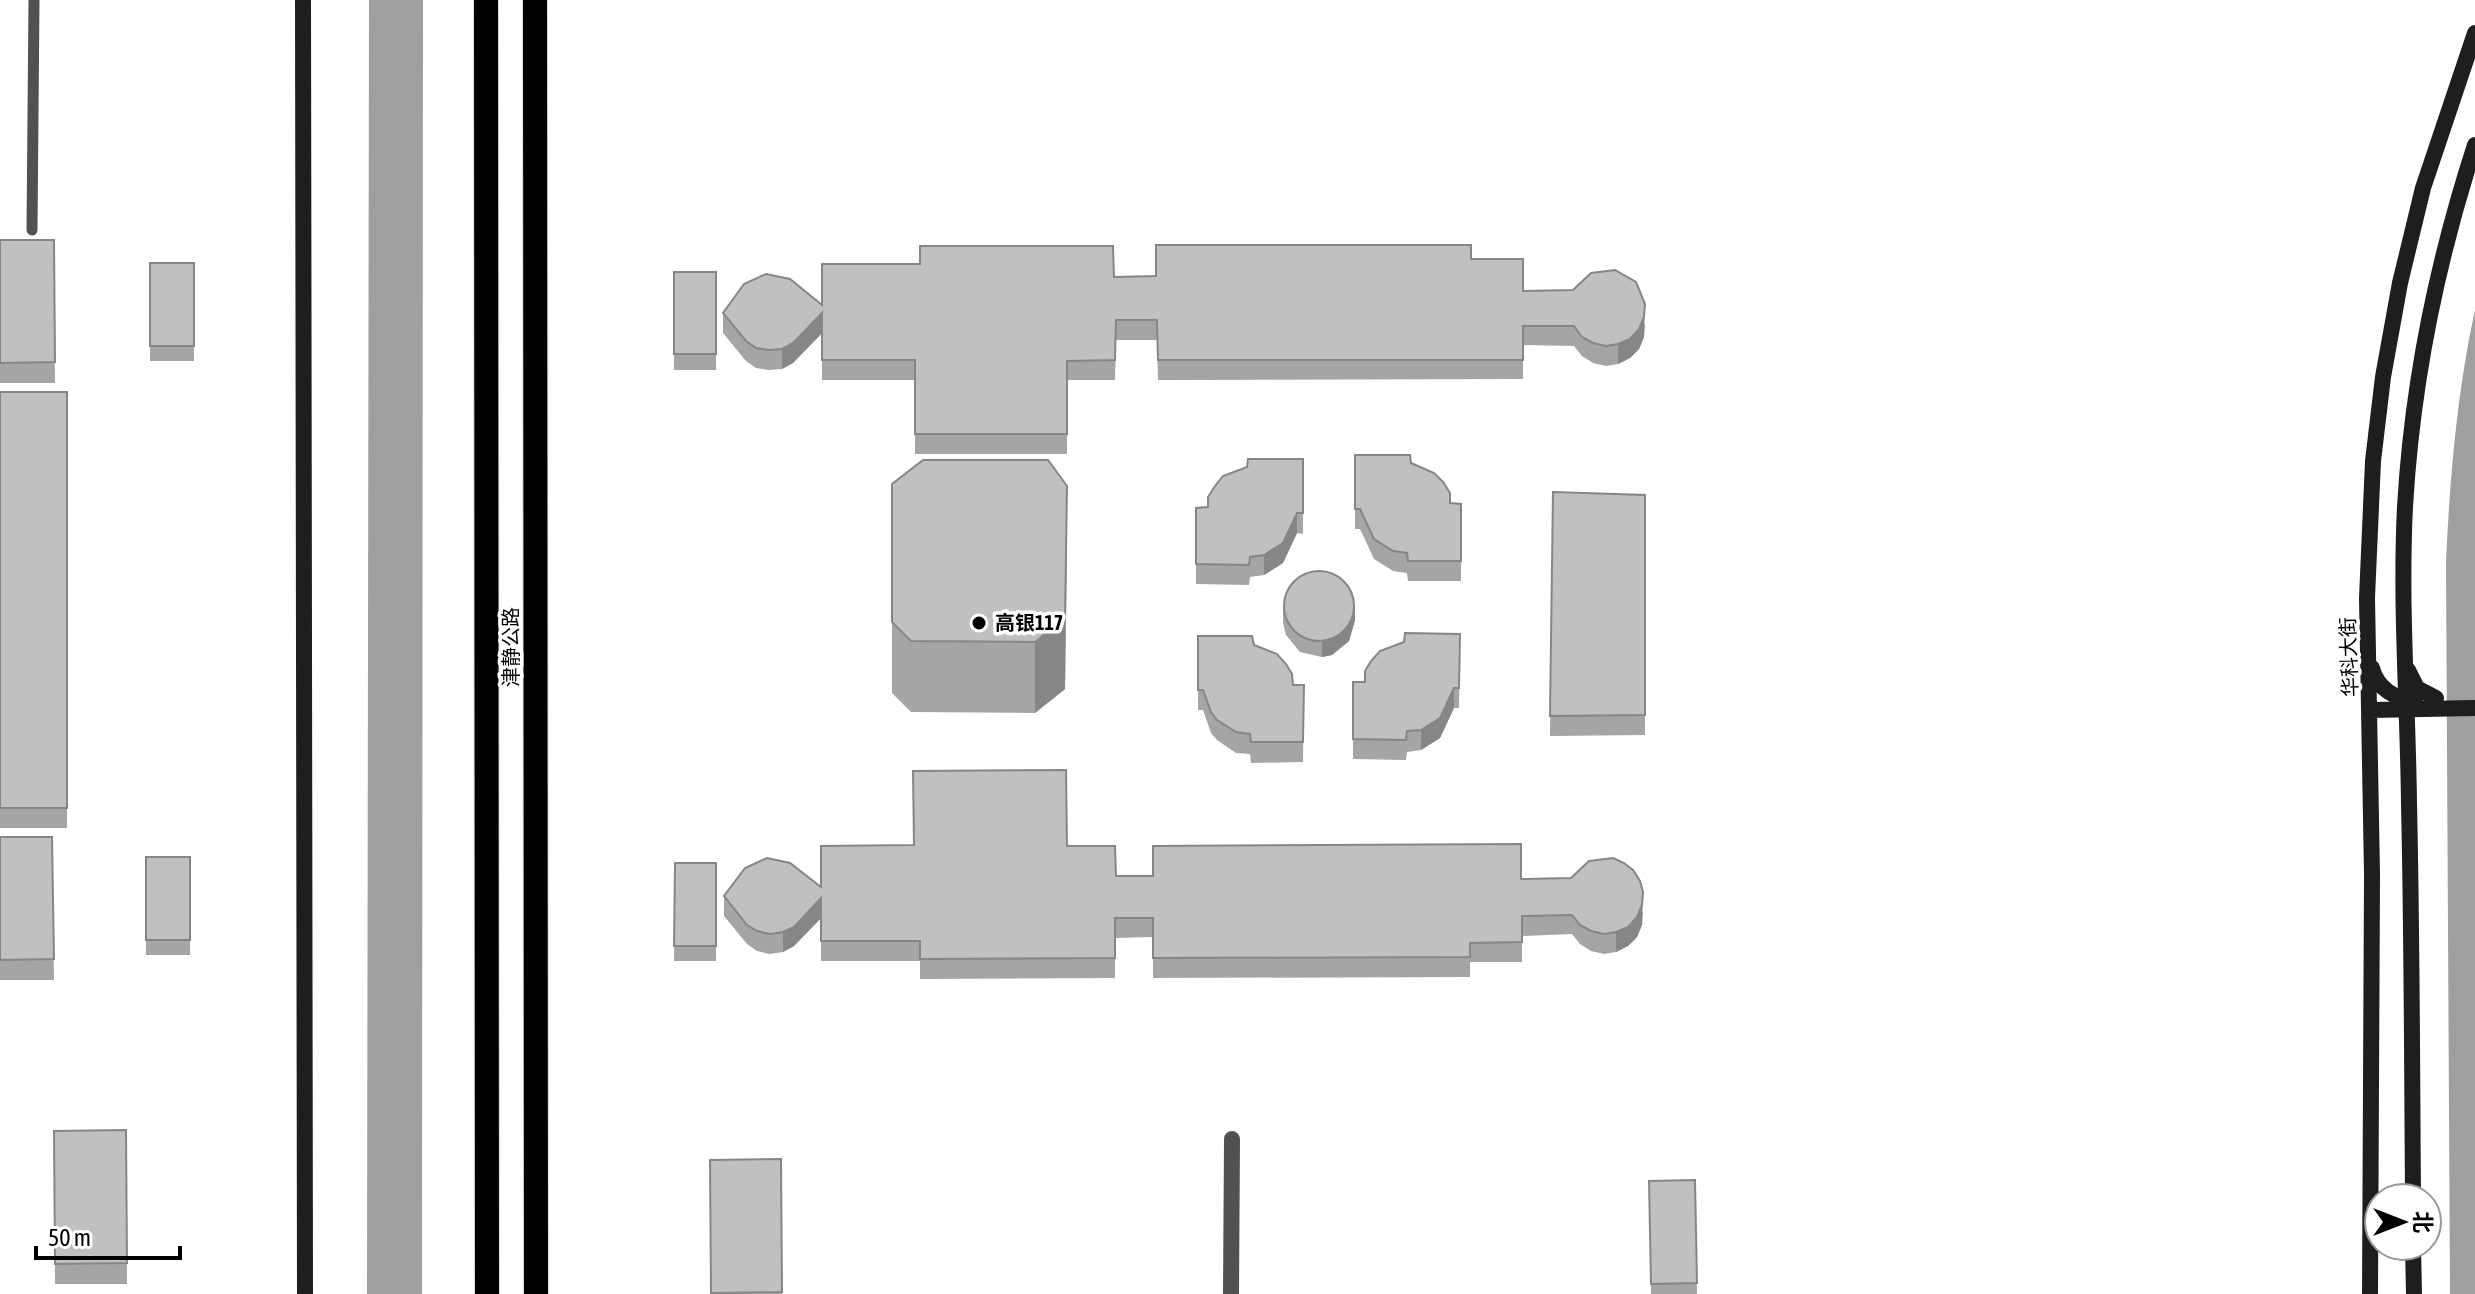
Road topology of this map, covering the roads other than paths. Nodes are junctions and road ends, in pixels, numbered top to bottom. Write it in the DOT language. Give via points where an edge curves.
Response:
graph roads {
  1 [pos="34,0"];
  2 [pos="303,0"];
  3 [pos="486,0"];
  4 [pos="535,0"];
  5 [pos="2475,33"];
  6 [pos="2475,145"];
  7 [pos="32,230"];
  8 [pos="2368,651"];
  9 [pos="2405,661"];
  10 [pos="2475,698"];
  11 [pos="2406,702"];
  12 [pos="2436,703"];
  13 [pos="2370,704"];
  14 [pos="2475,708"];
  15 [pos="1232,1139"];
  16 [pos="2413,1182"];
  17 [pos="2413,1262"];
  18 [pos="305,1294"];
  19 [pos="487,1294"];
  20 [pos="536,1294"];
  21 [pos="1231,1294"];
  22 [pos="2370,1294"];
  23 [pos="2414,1294"];
  1 -- 7 [label="lane"];
  2 -- 18 [label="main road"];
  3 -- 19 [label="highway, 津静公路"];
  4 -- 20 [label="highway, 津静公路"];
  5 -- 8 [label="main road, 华科大街" via="2423,188 2383,377 2372,477"];
  6 -- 9 [label="main road" via="2438,276 2410,447 2403,575"];
  8 -- 11 [label="main road" via="2375,680"];
  8 -- 13 [label="main road, 华科大街"];
  9 -- 11 [label="main road"];
  9 -- 12 [label="main road" via="2417,688"];
  10 -- 12 [label="main road"];
  11 -- 12 [label="main road"];
  11 -- 13 [label="main road"];
  11 -- 16 [label="main road"];
  12 -- 14 [label="main road"];
  13 -- 22 [label="main road, 华科大街"];
  15 -- 21 [label="street"];
  17 -- 23 [label="main road"];
}
